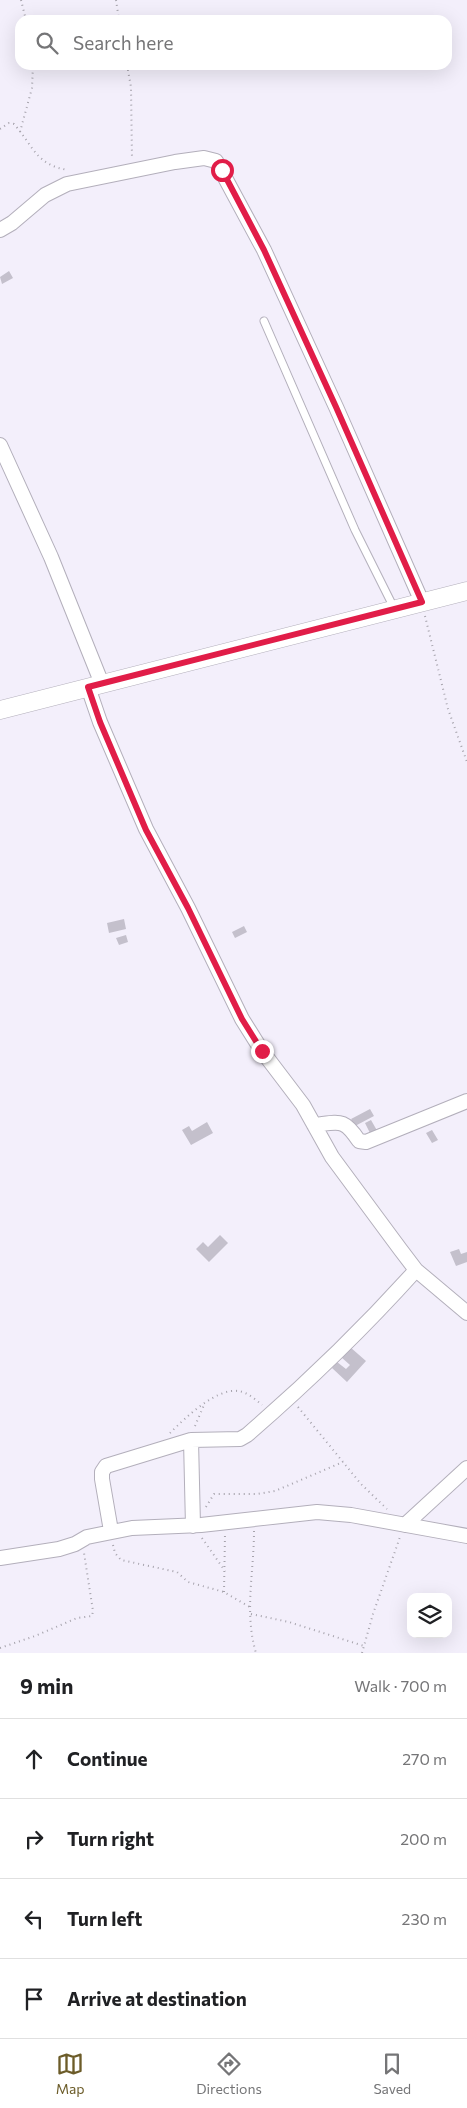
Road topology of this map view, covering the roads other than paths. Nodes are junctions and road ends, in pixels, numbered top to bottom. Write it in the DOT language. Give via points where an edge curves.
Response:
graph roads {
  1 [pos="0,230"];
  2 [pos="264,322"];
  3 [pos="0,445"];
  4 [pos="467,591"];
  5 [pos="422,602"];
  6 [pos="394,608"];
  7 [pos="95,685"];
  8 [pos="0,710"];
  9 [pos="467,1101"];
  10 [pos="314,1125"];
  11 [pos="416,1270"];
  12 [pos="467,1313"];
  13 [pos="191,1440"];
  14 [pos="467,1468"];
  15 [pos="406,1523"];
  16 [pos="197,1525"];
  17 [pos="111,1532"];
  18 [pos="467,1536"];
  19 [pos="0,1558"];
  1 -- 5 [label="street" via="45,195 67,184 204,158 216,161 275,274"];
  2 -- 6 [label="lane" via="355,530"];
  3 -- 7 [label="street" via="52,557"];
  4 -- 5 [label="street"];
  5 -- 6 [label="street"];
  6 -- 7 [label="street"];
  7 -- 8 [label="street"];
  7 -- 10 [label="street" via="100,722 146,830 242,1019"];
  9 -- 10 [label="street" via="366,1142 359,1141 352,1128 345,1124"];
  10 -- 11 [label="street" via="332,1157"];
  11 -- 12 [label="street"];
  11 -- 13 [label="street" via="290,1398 247,1435 240,1439"];
  13 -- 16 [label="street"];
  13 -- 17 [label="street" via="106,1466 102,1472"];
  14 -- 15 [label="street"];
  15 -- 16 [label="street" via="336,1512 286,1514"];
  15 -- 18 [label="street"];
  16 -- 17 [label="street"];
  17 -- 19 [label="street" via="59,1549"];
}
